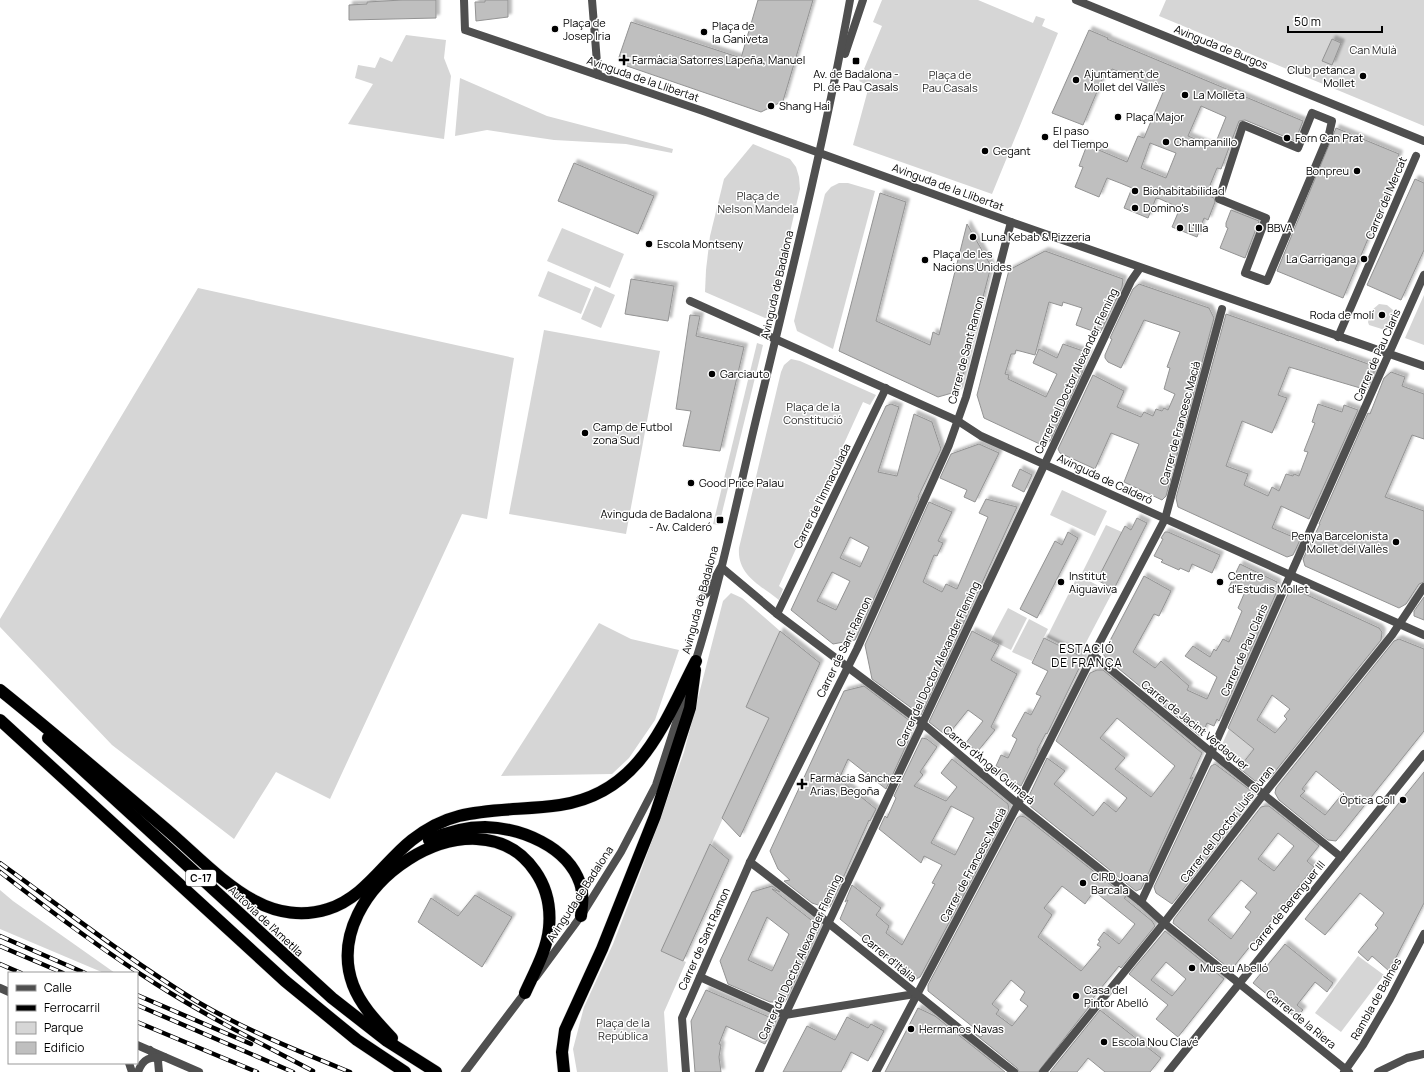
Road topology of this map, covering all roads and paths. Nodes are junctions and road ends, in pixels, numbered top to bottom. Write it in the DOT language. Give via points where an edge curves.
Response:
graph roads {
  1 [pos="464,0"];
  2 [pos="592,0"];
  3 [pos="850,0"];
  4 [pos="863,0"];
  5 [pos="1076,0"];
  6 [pos="598,75"];
  7 [pos="836,81"];
  8 [pos="1243,125"];
  9 [pos="1424,141"];
  10 [pos="818,152"];
  11 [pos="1416,156"];
  12 [pos="1011,222"];
  13 [pos="1140,268"];
  14 [pos="1424,275"];
  15 [pos="690,301"];
  16 [pos="1222,309"];
  17 [pos="1338,337"];
  18 [pos="776,338"];
  19 [pos="1390,354"];
  20 [pos="1424,366"];
  21 [pos="886,388"];
  22 [pos="958,421"];
  23 [pos="1045,463"];
  24 [pos="1165,519"];
  25 [pos="721,567"];
  26 [pos="1290,575"];
  27 [pos="1424,587"];
  28 [pos="701,598"];
  29 [pos="777,614"];
  30 [pos="1400,625"];
  31 [pos="1424,636"];
  32 [pos="1093,655"];
  33 [pos="696,662"];
  34 [pos="847,666"];
  35 [pos="0,690"];
  36 [pos="0,694"];
  37 [pos="0,720"];
  38 [pos="922,723"];
  39 [pos="1211,752"];
  40 [pos="1424,754"];
  41 [pos="1263,795"];
  42 [pos="1018,804"];
  43 [pos="1341,857"];
  44 [pos="392,861"];
  45 [pos="750,862"];
  46 [pos="1141,902"];
  47 [pos="581,916"];
  48 [pos="829,923"];
  49 [pos="1164,923"];
  50 [pos="1424,934"];
  51 [pos="700,977"];
  52 [pos="1239,983"];
  53 [pos="525,993"];
  54 [pos="915,994"];
  55 [pos="785,1014"];
  56 [pos="138,1045"];
  57 [pos="1424,1054"];
  58 [pos="408,1055"];
  59 [pos="160,1057"];
  60 [pos="1346,1071"];
  61 [pos="138,1072"];
  62 [pos="159,1072"];
  63 [pos="199,1072"];
  64 [pos="405,1072"];
  65 [pos="436,1072"];
  66 [pos="465,1072"];
  67 [pos="564,1072"];
  68 [pos="686,1072"];
  69 [pos="759,1072"];
  70 [pos="876,1072"];
  71 [pos="1014,1072"];
  72 [pos="1043,1072"];
  73 [pos="1168,1072"];
  74 [pos="1378,1072"];
  1 -- 6 [label="street, Avinguda de la Llibertat" via="465,30"];
  2 -- 6 [label="street"];
  3 -- 7 [label="street, Avinguda de Badalona"];
  4 -- 7 [label="street, Avinguda de Badalona"];
  5 -- 9 [label="street, Avinguda de Burgos"];
  6 -- 10 [label="street, Avinguda de la Llibertat"];
  7 -- 10 [label="street, Avinguda de Badalona"];
  8 -- 8 [label="street" via="1298,148 1312,113 1332,121 1267,281 1245,273 1266,218 1219,199"];
  10 -- 12 [label="street, Avinguda de la Llibertat"];
  10 -- 18 [label="street, Avinguda de Badalona"];
  11 -- 17 [label="street, Carrer del Mercat"];
  12 -- 13 [label="street, Avinguda de la Llibertat"];
  12 -- 22 [label="street, Carrer de Sant Ramon"];
  13 -- 17 [label="street, Avinguda de la Llibertat"];
  13 -- 23 [label="street, Carrer del Doctor Alexander Fleming" via="1131,281"];
  14 -- 19 [label="street, Carrer de Pau Claris"];
  15 -- 18 [label="street, Avinguda de Calderó"];
  16 -- 24 [label="street, Carrer de Francesc Macià"];
  17 -- 19 [label="street, Avinguda de la Llibertat"];
  18 -- 21 [label="street, Avinguda de Calderó"];
  18 -- 25 [label="street, Avinguda de Badalona"];
  19 -- 20 [label="street, Avinguda de la Llibertat"];
  19 -- 26 [label="street, Carrer de Pau Claris"];
  21 -- 22 [label="street, Avinguda de Calderó"];
  21 -- 29 [label="street, Carrer de l'Immaculada"];
  22 -- 23 [label="street, Avinguda de Calderó" via="981,436"];
  22 -- 34 [label="street, Carrer de Sant Ramon" via="857,649"];
  23 -- 24 [label="street, Avinguda de Calderó"];
  23 -- 38 [label="street, Carrer del Doctor Alexander Fleming"];
  24 -- 26 [label="street, Avinguda de Calderó"];
  24 -- 32 [label="street, Carrer de Francesc Macià"];
  25 -- 28 [label="street" via="707,593"];
  25 -- 29 [label="street, Carrer d'Àngel Guimerà"];
  25 -- 33 [label="street, Avinguda de Badalona"];
  26 -- 30 [label="street, Avinguda de Calderó"];
  26 -- 39 [label="street, Carrer de Pau Claris"];
  27 -- 30 [label="street, Carrer del Doctor Lluís Duran"];
  29 -- 34 [label="street, Carrer d'Àngel Guimerà"];
  30 -- 31 [label="street, Avinguda de Calderó"];
  30 -- 41 [label="street, Carrer del Doctor Lluís Duran"];
  32 -- 39 [label="street, Carrer de Jacint Verdaguer"];
  32 -- 42 [label="street, Carrer de Francesc Macià"];
  33 -- 44 [label="highway" via="652,743 637,765 609,788 594,796 560,805 457,817 429,828 411,840"];
  33 -- 47 [label="street, Avinguda de Badalona" via="656,785 621,852"];
  33 -- 67 [label="highway" via="690,708 655,816 602,949 565,1030 562,1052"];
  34 -- 38 [label="street, Carrer d'Àngel Guimerà"];
  34 -- 45 [label="street, Carrer de Sant Ramon"];
  35 -- 44 [label="highway" via="89,762 240,893 267,906 302,913 328,909 355,894"];
  36 -- 58 [label="highway, Autovia de l'Ametlla / C-17" via="321,989 362,1023"];
  37 -- 64 [label="highway, C-17" via="285,981 357,1040"];
  38 -- 42 [label="street, Carrer d'Àngel Guimerà"];
  38 -- 48 [label="street, Carrer del Doctor Alexander Fleming"];
  39 -- 41 [label="street, Carrer de Jacint Verdaguer"];
  39 -- 46 [label="street, Carrer de Pau Claris"];
  40 -- 43 [label="street, Carrer de Berenguer III"];
  41 -- 43 [label="street, Carrer de Jacint Verdaguer"];
  41 -- 49 [label="street, Carrer del Doctor Lluís Duran"];
  42 -- 46 [label="street, Carrer d'Àngel Guimerà"];
  42 -- 54 [label="street, Carrer de Francesc Macià"];
  43 -- 52 [label="street, Carrer de Berenguer III"];
  44 -- 47 [label="highway" via="422,843 456,830 484,827 524,834 550,847 570,864 581,884"];
  45 -- 48 [label="street, Carrer d'Itàlia"];
  45 -- 51 [label="street, Carrer de Sant Ramon"];
  46 -- 49 [label="street, Carrer d'Àngel Guimerà"];
  47 -- 53 [label="street, Avinguda de Badalona"];
  48 -- 54 [label="street, Carrer d'Itàlia"];
  48 -- 55 [label="street, Carrer del Doctor Alexander Fleming"];
  49 -- 52 [label="street, Carrer d'Àngel Guimerà"];
  49 -- 72 [label="street, Carrer del Doctor Lluís Duran"];
  50 -- 60 [label="street, Rambla de Balmes" via="1390,999"];
  51 -- 55 [label="street"];
  51 -- 68 [label="street, Carrer de Sant Ramon" via="682,1018"];
  52 -- 60 [label="street, Carrer de la Riera"];
  52 -- 73 [label="street, Carrer de Berenguer III"];
  53 -- 58 [label="highway" via="545,946 550,914 545,890 531,865 512,849 488,841 448,841 409,858 382,880 364,903 354,924 347,954 353,985 360,999"];
  53 -- 66 [label="street, Avinguda de Badalona"];
  54 -- 55 [label="street"];
  54 -- 70 [label="street, Carrer de Francesc Macià"];
  54 -- 71 [label="street, Carrer d'Itàlia"];
  55 -- 69 [label="street, Carrer del Doctor Alexander Fleming"];
  56 -- 59 [label="street"];
  57 -- 74 [label="street" via="1407,1058"];
  58 -- 65 [label="highway, Autovia de l'Ametlla / C-17"];
  59 -- 61 [label="street" via="147,1058 142,1062"];
  59 -- 62 [label="street"];
  59 -- 63 [label="street"];
}
